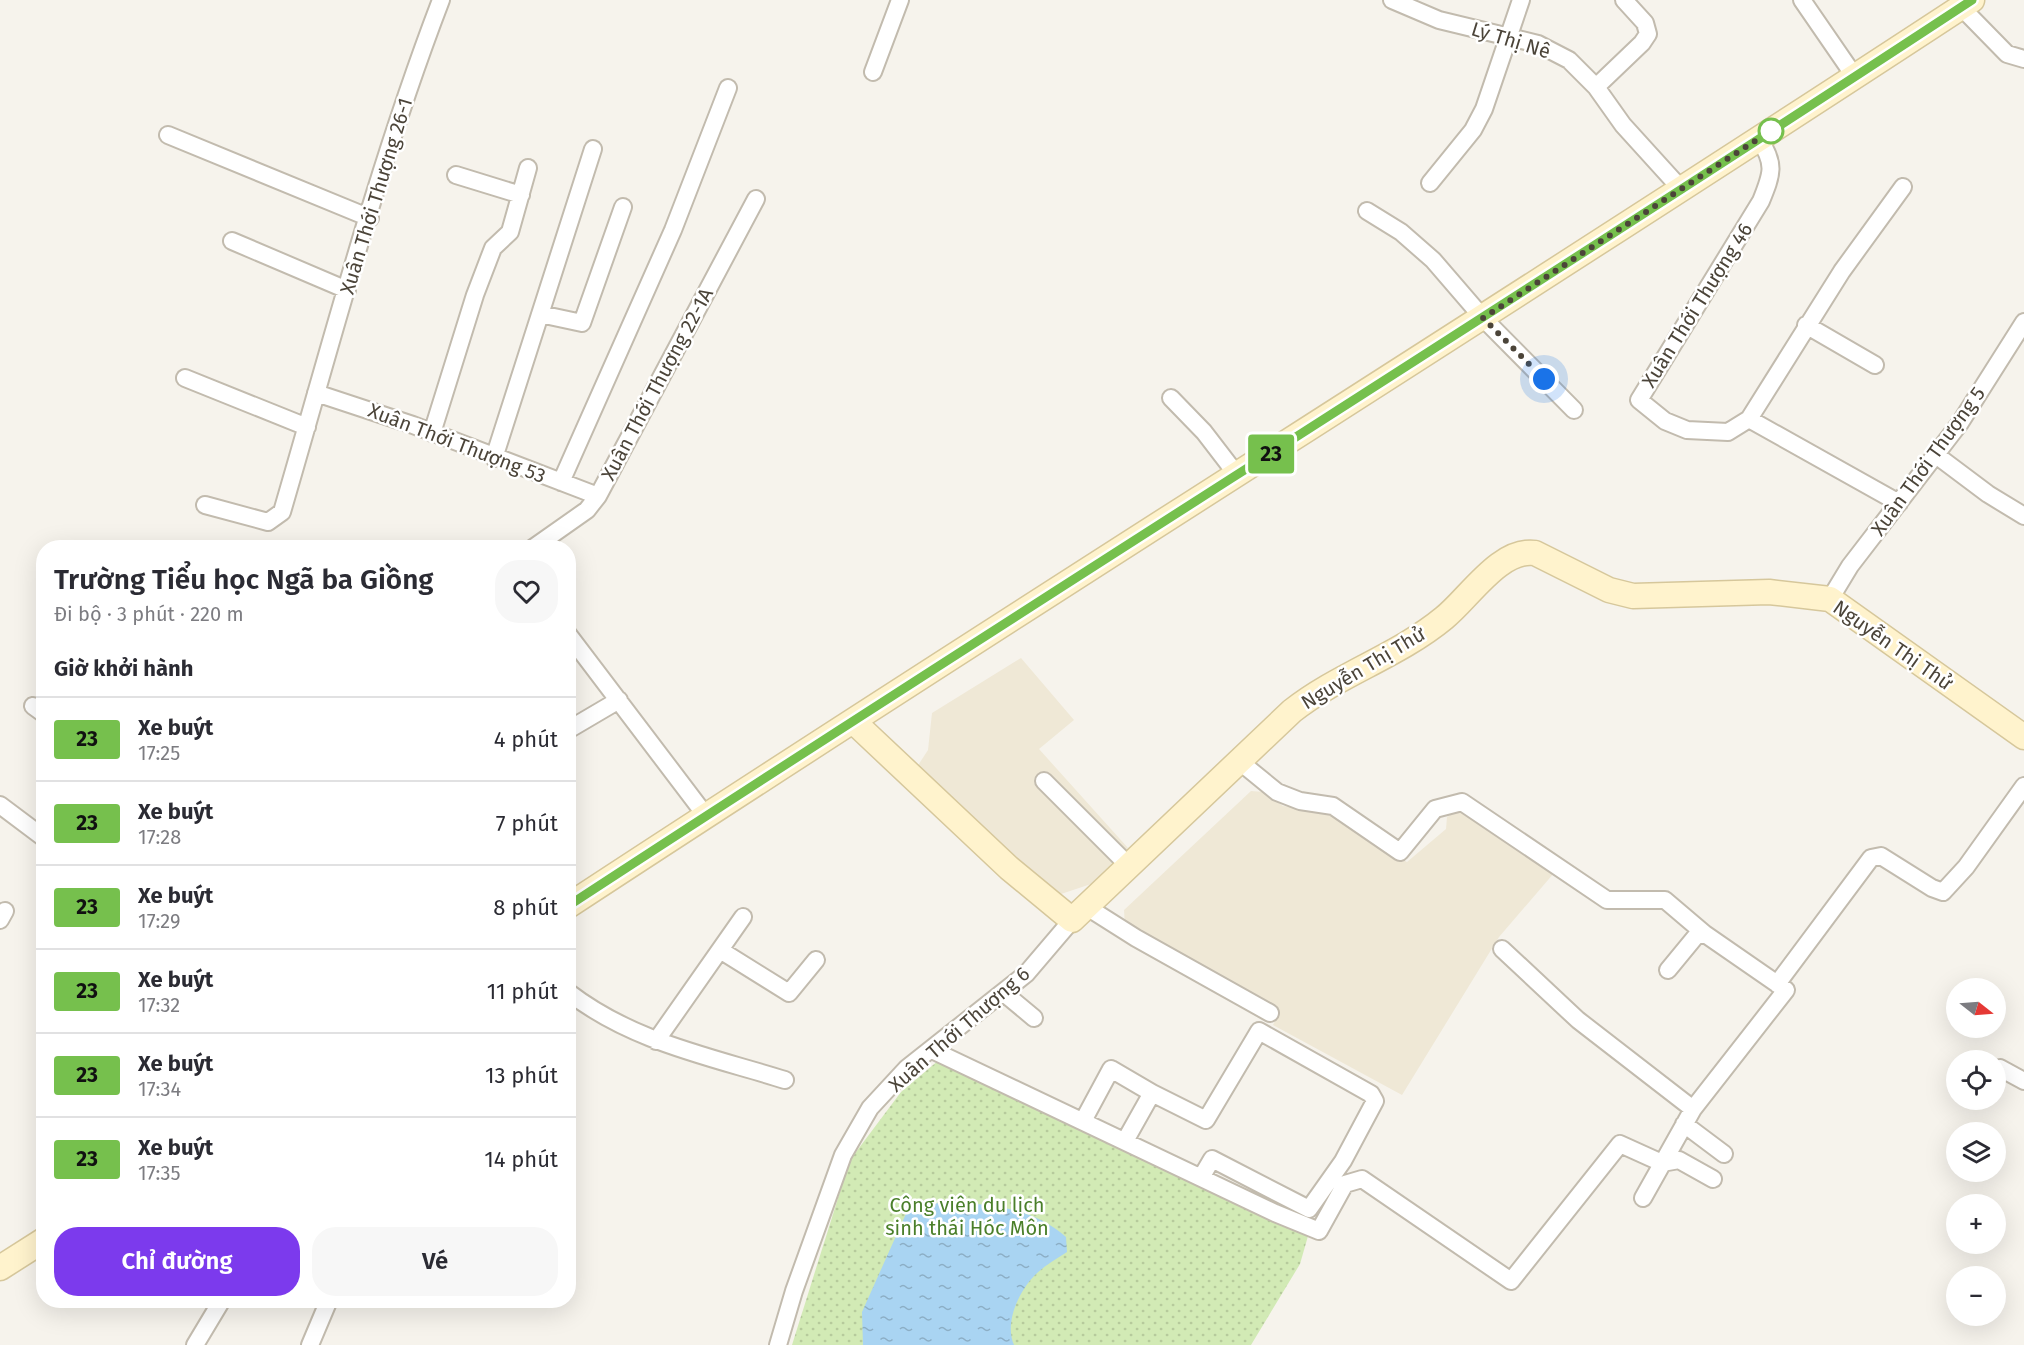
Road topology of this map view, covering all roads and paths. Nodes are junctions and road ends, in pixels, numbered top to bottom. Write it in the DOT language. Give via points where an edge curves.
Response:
graph roads {
  1 [pos="441,0"];
  2 [pos="900,0"];
  3 [pos="1392,0"];
  4 [pos="1521,0"];
  5 [pos="1624,0"];
  6 [pos="1802,0"];
  7 [pos="1966,4"];
  8 [pos="1509,36"];
  9 [pos="2024,59"];
  10 [pos="873,72"];
  11 [pos="1854,76"];
  12 [pos="1596,87"];
  13 [pos="728,88"];
  14 [pos="168,135"];
  15 [pos="1759,139"];
  16 [pos="593,149"];
  17 [pos="528,168"];
  18 [pos="456,175"];
  19 [pos="1430,183"];
  20 [pos="1903,187"];
  21 [pos="1682,190"];
  22 [pos="520,195"];
  23 [pos="756,200"];
  24 [pos="623,207"];
  25 [pos="1367,211"];
  26 [pos="370,218"];
  27 [pos="232,241"];
  28 [pos="347,290"];
  29 [pos="540,314"];
  30 [pos="1483,318"];
  31 [pos="2024,322"];
  32 [pos="1806,325"];
  33 [pos="1875,365"];
  34 [pos="185,378"];
  35 [pos="316,393"];
  36 [pos="1171,398"];
  37 [pos="1574,410"];
  38 [pos="1749,419"];
  39 [pos="307,427"];
  40 [pos="432,433"];
  41 [pos="1936,455"];
  42 [pos="494,458"];
  43 [pos="1237,475"];
  44 [pos="561,482"];
  45 [pos="598,496"];
  46 [pos="1899,503"];
  47 [pos="205,505"];
  48 [pos="2024,516"];
  49 [pos="544,540"];
  50 [pos="1830,599"];
  51 [pos="576,644"];
  52 [pos="619,700"];
  53 [pos="854,722"];
  54 [pos="576,725"];
  55 [pos="2024,737"];
  56 [pos="1239,761"];
  57 [pos="1044,781"];
  58 [pos="2024,786"];
  59 [pos="0,805"];
  60 [pos="706,816"];
  61 [pos="36,832"];
  62 [pos="1129,866"];
  63 [pos="576,901"];
  64 [pos="1080,913"];
  65 [pos="743,917"];
  66 [pos="1705,934"];
  67 [pos="1502,949"];
  68 [pos="720,950"];
  69 [pos="816,960"];
  70 [pos="1668,970"];
  71 [pos="1777,984"];
  72 [pos="1004,993"];
  73 [pos="576,998"];
  74 [pos="1270,1013"];
  75 [pos="1034,1018"];
  76 [pos="656,1041"];
  77 [pos="932,1050"];
  78 [pos="2006,1071"];
  79 [pos="785,1080"];
  80 [pos="2024,1081"];
  81 [pos="1152,1093"];
  82 [pos="1692,1109"];
  83 [pos="1083,1121"];
  84 [pos="1684,1125"];
  85 [pos="1125,1141"];
  86 [pos="1724,1154"];
  87 [pos="1662,1163"];
  88 [pos="1202,1176"];
  89 [pos="1713,1179"];
  90 [pos="1643,1198"];
  91 [pos="36,1245"];
  92 [pos="0,1268"];
  93 [pos="217,1308"];
  94 [pos="326,1308"];
  95 [pos="195,1345"];
  96 [pos="311,1345"];
  97 [pos="778,1345"];
  1 -- 26 [label="street, Xuân Thới Thượng 26-1" via="409,88"];
  2 -- 10 [label="street"];
  3 -- 8 [label="street, Lý Thị Nê" via="1439,20"];
  4 -- 8 [label="street"];
  5 -- 12 [label="street" via="1645,23 1647,34"];
  6 -- 11 [label="street"];
  7 -- 9 [label="street" via="2007,54"];
  7 -- 11 [label="main road"];
  8 -- 12 [label="street, Lý Thị Nê" via="1538,44 1569,60"];
  8 -- 19 [label="street" via="1473,130"];
  11 -- 15 [label="main road"];
  12 -- 21 [label="street, Lý Thị Nê" via="1623,126"];
  13 -- 44 [label="street" via="673,230"];
  14 -- 26 [label="street"];
  15 -- 21 [label="main road"];
  15 -- 38 [label="street, Xuân Thới Thượng 46" via="1769,154 1772,174 1761,201 1639,400 1665,422 1687,430 1728,432"];
  16 -- 29 [label="street"];
  17 -- 22 [label="street"];
  18 -- 22 [label="street"];
  20 -- 32 [label="street"];
  21 -- 30 [label="main road"];
  22 -- 40 [label="street" via="510,232 493,248 475,295"];
  23 -- 45 [label="street, Xuân Thới Thượng 22-1A"];
  24 -- 29 [label="street" via="582,323"];
  25 -- 30 [label="street" via="1401,232 1433,260"];
  26 -- 28 [label="street, Xuân Thới Thượng 26-1"];
  27 -- 28 [label="street"];
  28 -- 35 [label="street, Xuân Thới Thượng 26-1"];
  29 -- 42 [label="street"];
  30 -- 37 [label="street"];
  30 -- 43 [label="main road"];
  31 -- 41 [label="street, Xuân Thới Thượng 5"];
  32 -- 33 [label="street"];
  32 -- 38 [label="street"];
  34 -- 39 [label="street"];
  35 -- 39 [label="street, Xuân Thới Thượng 26-1"];
  35 -- 40 [label="street, Xuân Thới Thượng 53"];
  36 -- 43 [label="street"];
  38 -- 46 [label="street"];
  39 -- 47 [label="street, Xuân Thới Thượng 26-1" via="282,512 275,519 268,522"];
  40 -- 42 [label="street, Xuân Thới Thượng 53"];
  41 -- 46 [label="street, Xuân Thới Thượng 5"];
  41 -- 48 [label="street"];
  42 -- 44 [label="street, Xuân Thới Thượng 53"];
  43 -- 53 [label="main road"];
  44 -- 45 [label="street, Xuân Thới Thượng 53"];
  45 -- 49 [label="street, Xuân Thới Thượng 22-1A" via="587,510"];
  46 -- 50 [label="street, Xuân Thới Thượng 5" via="1850,566"];
  50 -- 55 [label="main road, Nguyễn Thị Thử"];
  50 -- 56 [label="main road, Nguyễn Thị Thử" via="1769,592 1633,596 1609,590 1535,553 1523,553 1499,566 1421,636 1310,697"];
  51 -- 52 [label="street"];
  52 -- 54 [label="street"];
  52 -- 60 [label="street"];
  53 -- 60 [label="main road"];
  53 -- 64 [label="main road" via="1009,868"];
  56 -- 62 [label="main road, Nguyễn Thị Thử"];
  56 -- 66 [label="street" via="1277,792 1300,801 1333,806 1400,852 1435,809 1462,801 1607,900 1665,900"];
  57 -- 62 [label="street"];
  58 -- 71 [label="street" via="1944,892 1881,856 1871,858"];
  59 -- 61 [label="street"];
  60 -- 63 [label="main road"];
  62 -- 64 [label="main road, Nguyễn Thị Thử"];
  64 -- 72 [label="street, Xuân Thới Thượng 6"];
  64 -- 74 [label="street" via="1136,938"];
  65 -- 68 [label="street"];
  66 -- 70 [label="street" via="1696,936"];
  66 -- 71 [label="street"];
  67 -- 82 [label="street" via="1578,1020"];
  68 -- 69 [label="street" via="789,993"];
  68 -- 76 [label="street"];
  71 -- 82 [label="street" via="1786,990"];
  72 -- 75 [label="street"];
  72 -- 77 [label="street, Xuân Thới Thượng 6"];
  73 -- 76 [label="street" via="597,1013"];
  76 -- 79 [label="street"];
  77 -- 83 [label="street"];
  77 -- 97 [label="street, Xuân Thới Thượng 6" via="907,1068 870,1108 843,1155"];
  78 -- 80 [label="street"];
  81 -- 83 [label="street" via="1111,1069"];
  81 -- 85 [label="street"];
  81 -- 88 [label="street" via="1206,1120 1259,1031 1371,1094 1375,1101 1343,1161 1309,1209 1212,1159"];
  82 -- 84 [label="street"];
  83 -- 85 [label="street"];
  84 -- 86 [label="street"];
  84 -- 87 [label="street"];
  85 -- 88 [label="street"];
  87 -- 88 [label="street" via="1620,1144 1511,1281 1362,1179 1345,1184 1319,1231"];
  87 -- 89 [label="street" via="1679,1160"];
  87 -- 90 [label="street"];
  91 -- 92 [label="main road"];
  93 -- 95 [label="street"];
  94 -- 96 [label="street"];
}
